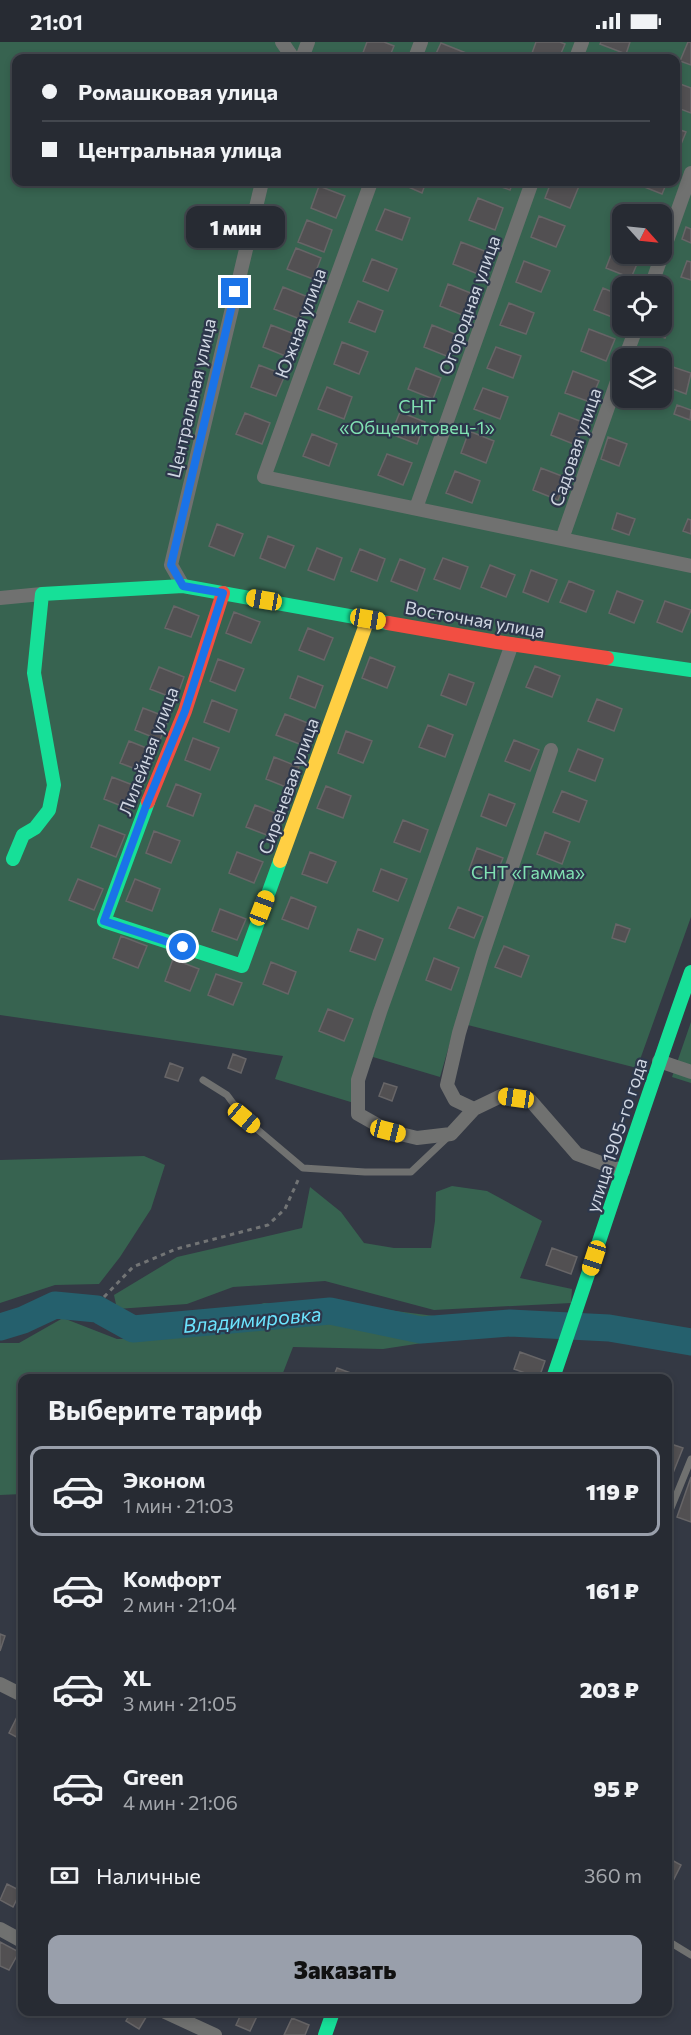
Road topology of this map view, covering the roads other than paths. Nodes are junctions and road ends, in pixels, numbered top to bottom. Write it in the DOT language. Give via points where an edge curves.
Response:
graph roads {
  1 [pos="691,173"];
  2 [pos="261,186"];
  3 [pos="370,186"];
  4 [pos="531,186"];
  5 [pos="655,276"];
  6 [pos="612,396"];
  7 [pos="416,508"];
  8 [pos="562,539"];
  9 [pos="691,566"];
  10 [pos="183,586"];
  11 [pos="223,593"];
  12 [pos="42,594"];
  13 [pos="0,598"];
  14 [pos="368,619"];
  15 [pos="512,644"];
  16 [pos="691,670"];
  17 [pos="551,750"];
  18 [pos="14,859"];
  19 [pos="242,966"];
  20 [pos="691,972"];
  21 [pos="659,1061"];
  22 [pos="691,1072"];
  23 [pos="203,1080"];
  24 [pos="474,1109"];
  25 [pos="451,1134"];
  26 [pos="623,1171"];
  27 [pos="554,1374"];
  28 [pos="691,1459"];
  29 [pos="672,1506"];
  30 [pos="0,1684"];
  31 [pos="18,1693"];
  32 [pos="0,1929"];
  33 [pos="18,1939"];
  34 [pos="672,1943"];
  35 [pos="691,1955"];
  36 [pos="174,2016"];
  37 [pos="332,2016"];
  38 [pos="215,2035"];
  39 [pos="325,2035"];
  1 -- 5 [label="street"];
  2 -- 10 [label="street, Центральная улица" via="171,565"];
  3 -- 7 [label="street, Южная улица" via="264,477"];
  4 -- 7 [label="street, Огородная улица"];
  6 -- 8 [label="street, Садовая улица"];
  7 -- 8 [label="street"];
  8 -- 9 [label="street"];
  10 -- 11 [label="street, Восточная улица"];
  10 -- 12 [label="street, Восточная улица"];
  11 -- 14 [label="street, Восточная улица"];
  11 -- 19 [label="street, Лилейная улица" via="185,711 104,921"];
  12 -- 13 [label="street"];
  12 -- 18 [label="street" via="34,673 54,785 49,810 23,835"];
  14 -- 15 [label="street, Восточная улица"];
  14 -- 19 [label="street, Сиреневая улица"];
  15 -- 16 [label="street, Восточная улица"];
  15 -- 25 [label="street" via="358,1080 358,1114 388,1131 417,1138"];
  17 -- 24 [label="street" via="476,976 447,1085 455,1100"];
  20 -- 21 [label="street, улица 1905-го года"];
  21 -- 22 [label="street"];
  21 -- 26 [label="street, улица 1905-го года"];
  23 -- 25 [label="lane" via="227,1095 244,1118 303,1168 411,1172"];
  24 -- 25 [label="street"];
  24 -- 26 [label="street" via="501,1096 530,1100 577,1154"];
  26 -- 27 [label="street, улица 1905-го года"];
  28 -- 29 [label="lane"];
  30 -- 31 [label="street"];
  32 -- 33 [label="street"];
  34 -- 35 [label="lane"];
  36 -- 38 [label="street"];
  37 -- 39 [label="street"];
}
